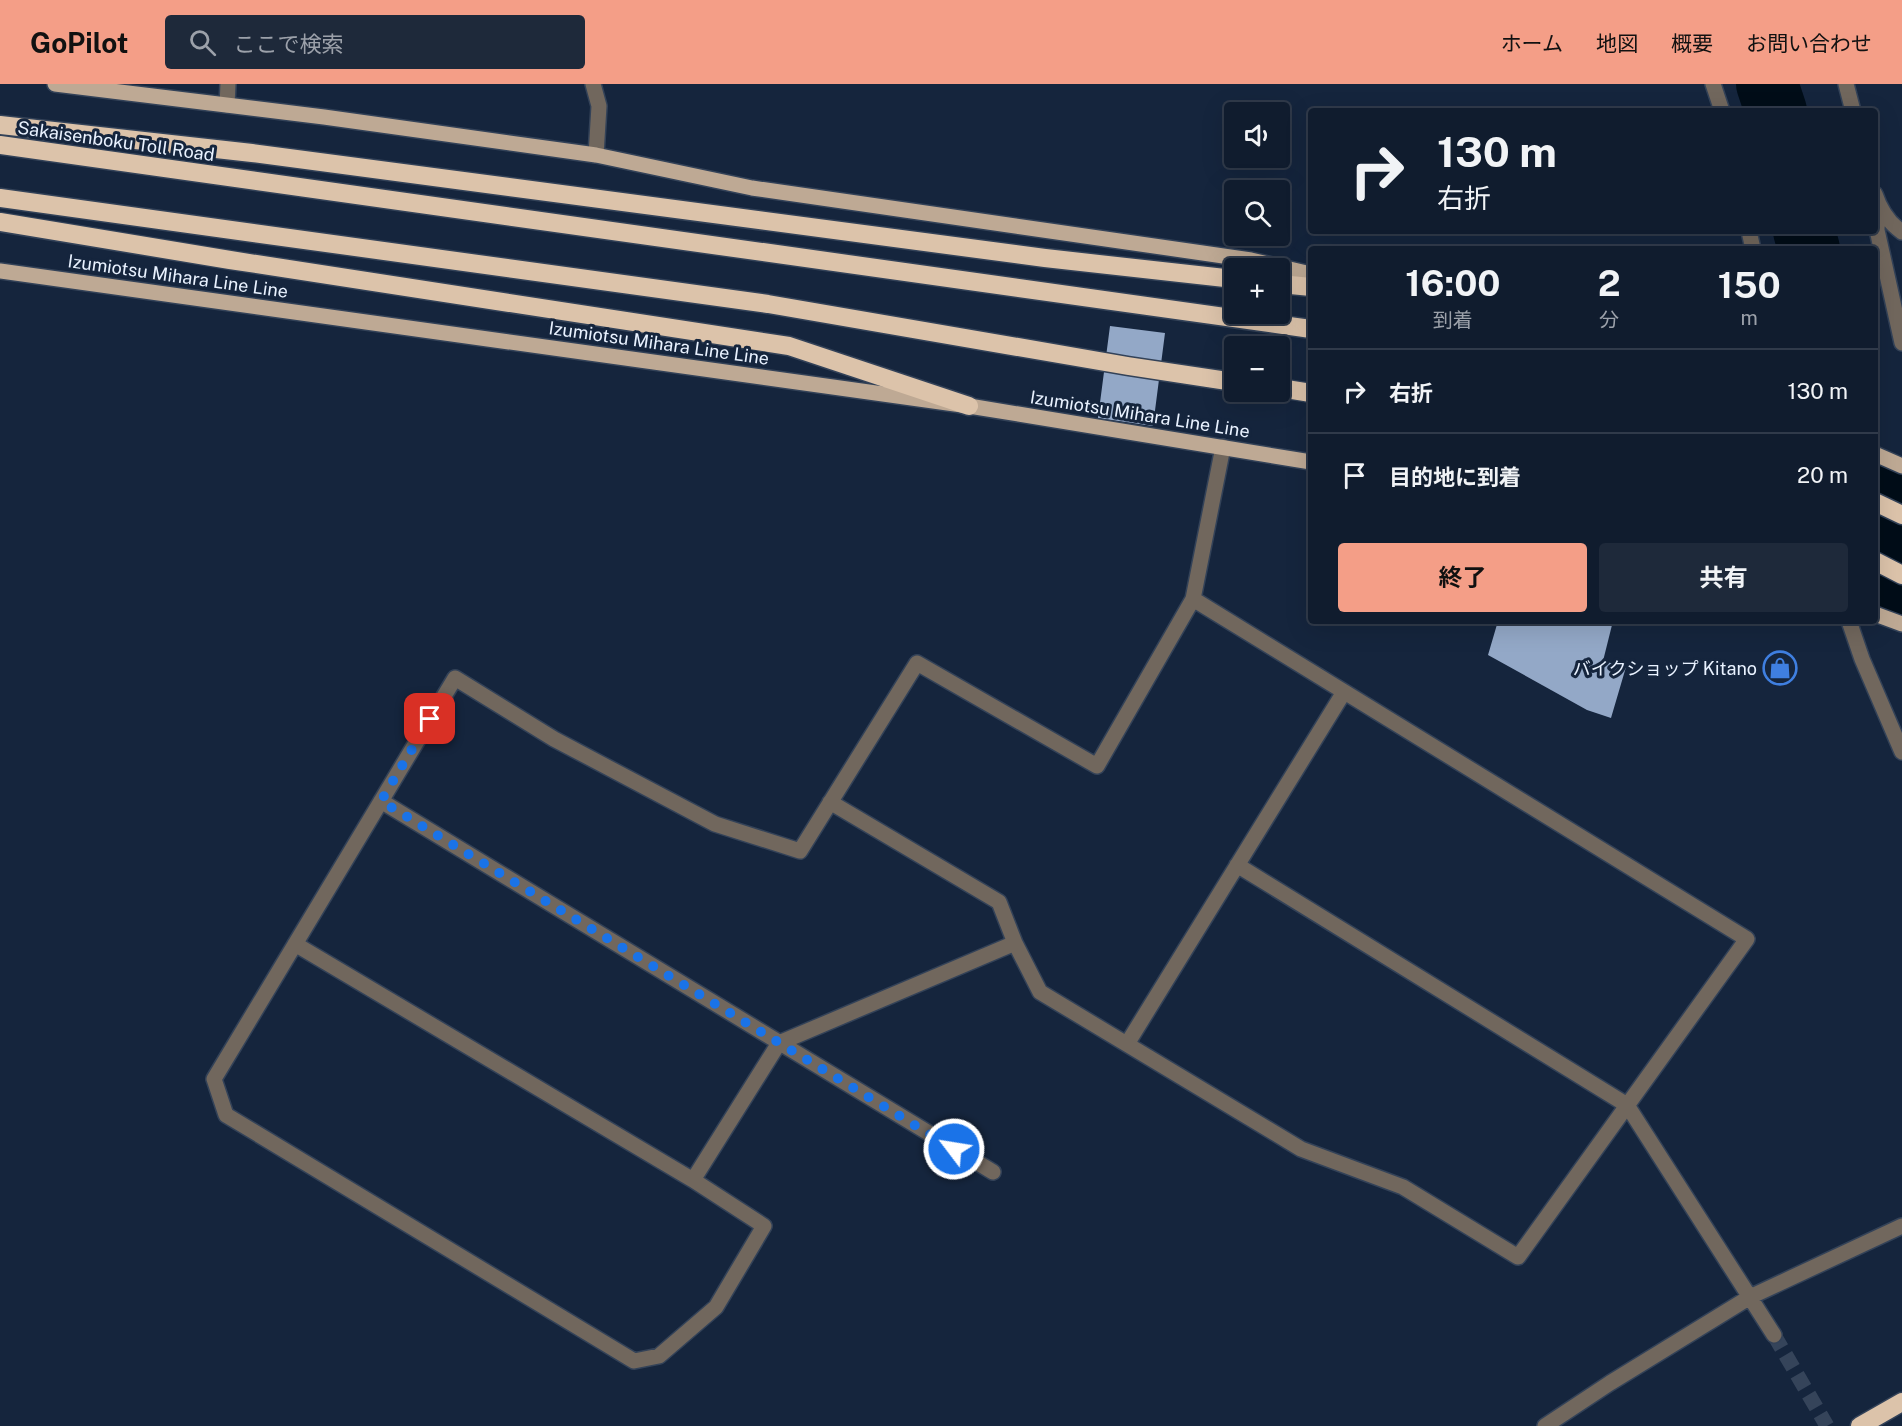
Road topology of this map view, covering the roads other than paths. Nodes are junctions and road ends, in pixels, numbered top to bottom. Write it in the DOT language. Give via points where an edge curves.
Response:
graph roads {
  1 [pos="55,84"];
  2 [pos="228,84"];
  3 [pos="593,84"];
  4 [pos="1713,84"];
  5 [pos="1846,84"];
  6 [pos="227,105"];
  7 [pos="1721,108"];
  8 [pos="1852,108"];
  9 [pos="0,125"];
  10 [pos="0,145"];
  11 [pos="596,155"];
  12 [pos="0,198"];
  13 [pos="1878,201"];
  14 [pos="0,222"];
  15 [pos="1902,232"];
  16 [pos="1878,234"];
  17 [pos="0,271"];
  18 [pos="1308,273"];
  19 [pos="1224,278"];
  20 [pos="1290,285"];
  21 [pos="1308,287"];
  22 [pos="1308,329"];
  23 [pos="1902,344"];
  24 [pos="1224,380"];
  25 [pos="1290,390"];
  26 [pos="1308,393"];
  27 [pos="969,406"];
  28 [pos="1222,447"];
  29 [pos="1878,455"];
  30 [pos="1308,461"];
  31 [pos="1902,466"];
  32 [pos="1878,503"];
  33 [pos="1902,515"];
  34 [pos="1878,563"];
  35 [pos="1902,576"];
  36 [pos="1193,599"];
  37 [pos="1878,615"];
  38 [pos="1850,624"];
  39 [pos="1902,624"];
  40 [pos="1344,692"];
  41 [pos="1902,752"];
  42 [pos="381,801"];
  43 [pos="830,802"];
  44 [pos="1237,865"];
  45 [pos="1015,943"];
  46 [pos="295,944"];
  47 [pos="779,1043"];
  48 [pos="1127,1044"];
  49 [pos="1627,1105"];
  50 [pos="993,1172"];
  51 [pos="693,1180"];
  52 [pos="1902,1226"];
  53 [pos="1750,1297"];
  54 [pos="1774,1335"];
  55 [pos="1902,1402"];
  56 [pos="1545,1426"];
  57 [pos="1860,1426"];
  1 -- 6 [label="main road"];
  2 -- 6 [label="street"];
  3 -- 11 [label="street" via="599,106"];
  4 -- 7 [label="street"];
  5 -- 8 [label="street"];
  6 -- 11 [label="main road"];
  9 -- 19 [label="highway" via="264,154 1045,258"];
  10 -- 22 [label="highway, Sakaisenboku Toll Road"];
  11 -- 18 [label="main road" via="752,188 1251,260"];
  12 -- 24 [label="highway" via="768,304"];
  13 -- 15 [label="street" via="1893,226"];
  14 -- 27 [label="highway" via="789,346"];
  16 -- 23 [label="street"];
  17 -- 27 [label="main road, Izumiotsu Mihara Line Line"];
  20 -- 21 [label="highway"];
  25 -- 26 [label="highway"];
  27 -- 28 [label="main road, Izumiotsu Mihara Line Line"];
  28 -- 30 [label="main road, Izumiotsu Mihara Line Line"];
  28 -- 36 [label="street"];
  29 -- 31 [label="main road"];
  32 -- 33 [label="highway"];
  34 -- 35 [label="highway"];
  36 -- 40 [label="street"];
  36 -- 43 [label="street" via="1097,766 917,663"];
  37 -- 39 [label="main road"];
  38 -- 41 [label="street"];
  40 -- 44 [label="street"];
  40 -- 49 [label="street" via="1747,939"];
  42 -- 43 [label="street" via="455,678 554,739 715,824 800,850"];
  42 -- 46 [label="street"];
  42 -- 47 [label="street"];
  43 -- 45 [label="street" via="999,902"];
  44 -- 48 [label="street"];
  44 -- 49 [label="street"];
  45 -- 47 [label="street"];
  45 -- 48 [label="street" via="1040,992"];
  46 -- 51 [label="street"];
  46 -- 51 [label="street" via="214,1079 226,1115 634,1361 659,1356 716,1307 764,1226"];
  47 -- 50 [label="street"];
  47 -- 51 [label="street"];
  48 -- 49 [label="street" via="1301,1149 1403,1187 1518,1257"];
  49 -- 53 [label="street"];
  52 -- 53 [label="street"];
  53 -- 54 [label="street"];
  53 -- 56 [label="street"];
  55 -- 57 [label="highway"];
}
